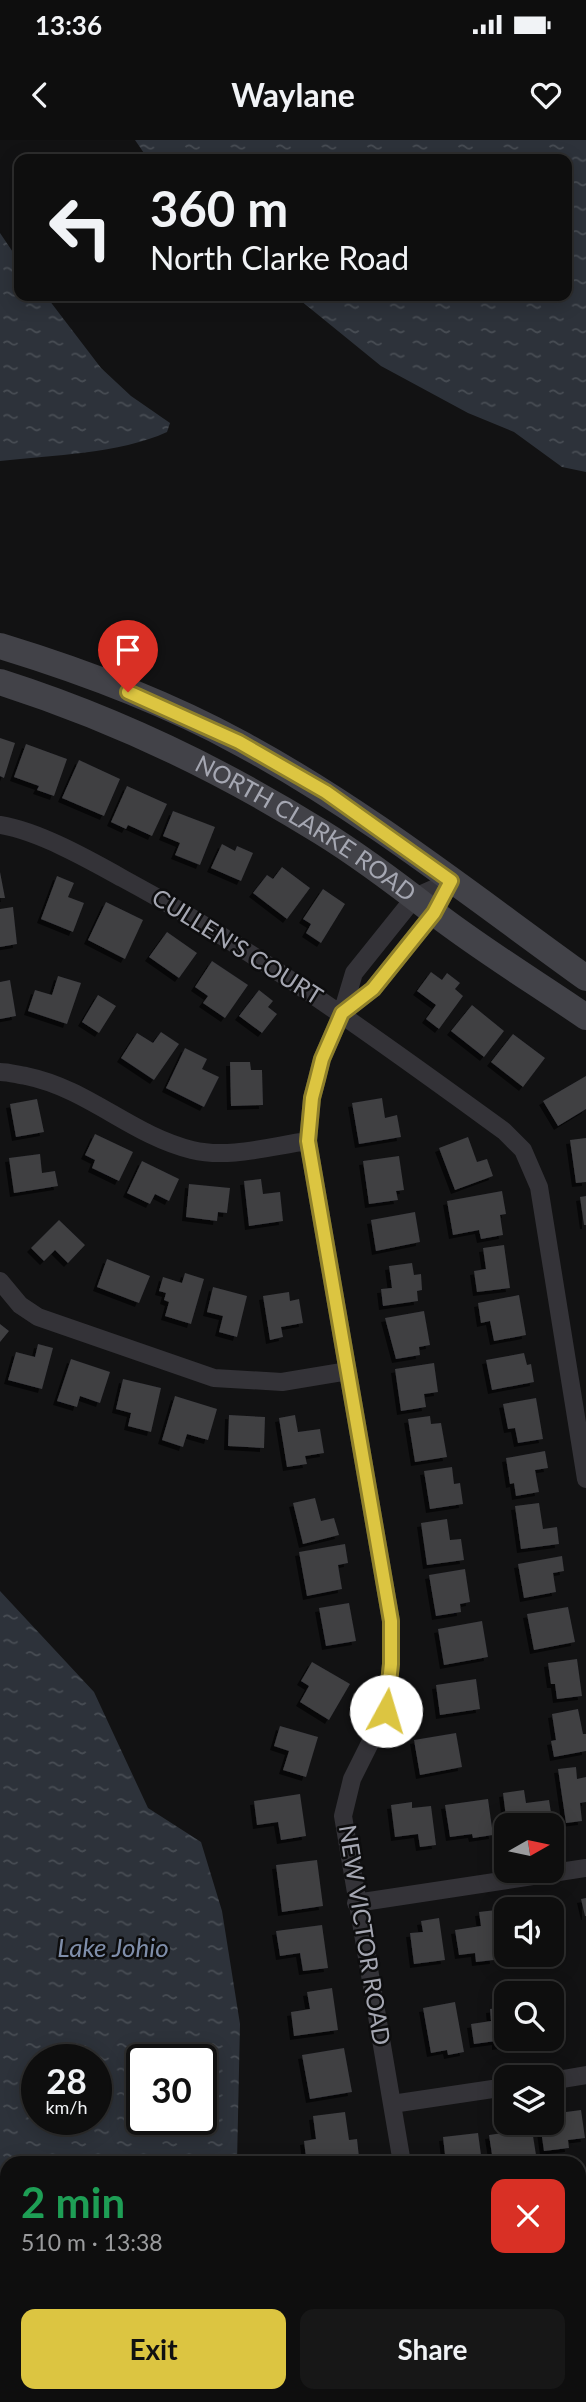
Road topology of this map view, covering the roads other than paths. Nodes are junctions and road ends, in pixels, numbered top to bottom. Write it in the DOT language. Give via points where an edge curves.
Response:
graph roads {
  1 [pos="0,646"];
  2 [pos="0,682"];
  3 [pos="0,825"];
  4 [pos="451,881"];
  5 [pos="424,905"];
  6 [pos="586,978"];
  7 [pos="342,1013"];
  8 [pos="586,1017"];
  9 [pos="0,1072"];
  10 [pos="308,1141"];
  11 [pos="0,1281"];
  12 [pos="348,1371"];
  13 [pos="586,1479"];
  14 [pos="586,1868"];
  15 [pos="356,1903"];
  16 [pos="586,2076"];
  17 [pos="564,2079"];
  18 [pos="494,2089"];
  19 [pos="392,2104"];
  20 [pos="401,2156"];
  1 -- 4 [label="street, NORTH CLARKE ROAD" via="149,700 239,742 326,792"];
  2 -- 5 [label="street, NORTH CLARKE ROAD" via="141,734 221,774 322,832"];
  3 -- 7 [label="street, CULLEN'S COURT" via="15,827 88,859"];
  4 -- 5 [label="street, NEW VICTOR ROAD"];
  4 -- 6 [label="street, NORTH CLARKE ROAD"];
  5 -- 7 [label="street, NEW VICTOR ROAD" via="373,989"];
  5 -- 7 [label="street, NEW VICTOR ROAD" via="354,973"];
  5 -- 8 [label="street, NORTH CLARKE ROAD"];
  7 -- 10 [label="street, NEW VICTOR ROAD" via="315,1085"];
  7 -- 13 [label="street, CULLEN'S COURT" via="503,1130 523,1150 539,1187"];
  9 -- 10 [label="street" via="40,1079 79,1094 155,1138 194,1150 236,1152"];
  10 -- 12 [label="street, NEW VICTOR ROAD"];
  11 -- 12 [label="street" via="20,1305 38,1317 214,1378 282,1382"];
  12 -- 15 [label="street, NEW VICTOR ROAD" via="391,1621 386,1711 352,1779 343,1816"];
  14 -- 15 [label="street"];
  15 -- 19 [label="street, NEW VICTOR ROAD"];
  16 -- 17 [label="street"];
  18 -- 19 [label="street"];
  19 -- 20 [label="street, NEW VICTOR ROAD"];
}
